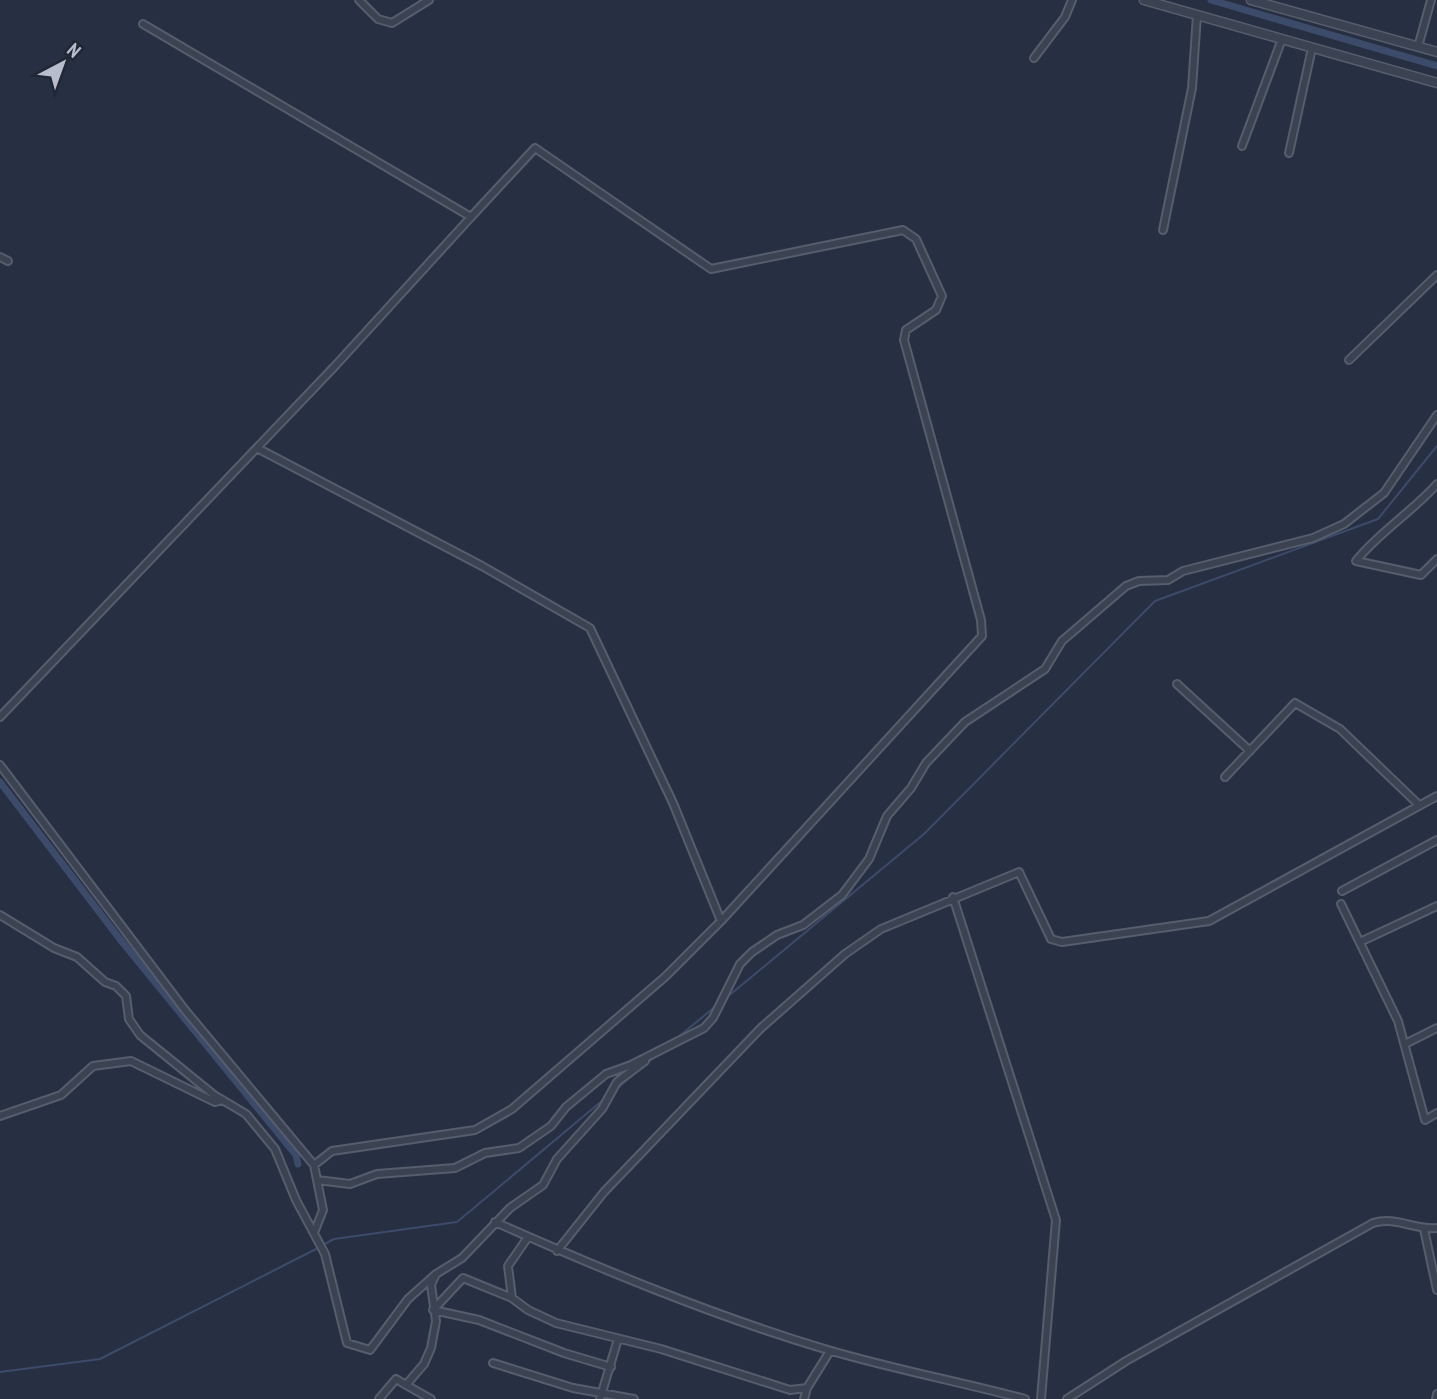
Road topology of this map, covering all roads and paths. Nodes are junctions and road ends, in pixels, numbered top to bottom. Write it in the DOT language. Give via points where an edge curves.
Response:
graph roads {
  1 [pos="360,0"];
  2 [pos="429,0"];
  3 [pos="1072,0"];
  4 [pos="1144,0"];
  5 [pos="1251,0"];
  6 [pos="1431,0"];
  7 [pos="1197,15"];
  8 [pos="142,24"];
  9 [pos="1282,39"];
  10 [pos="1418,47"];
  11 [pos="1312,48"];
  12 [pos="1437,52"];
  13 [pos="1034,58"];
  14 [pos="1437,83"];
  15 [pos="1242,146"];
  16 [pos="1289,153"];
  17 [pos="471,217"];
  18 [pos="1163,230"];
  19 [pos="0,257"];
  20 [pos="8,261"];
  21 [pos="1437,275"];
  22 [pos="1349,359"];
  23 [pos="1437,415"];
  24 [pos="257,448"];
  25 [pos="1437,484"];
  26 [pos="1437,559"];
  27 [pos="1177,684"];
  28 [pos="0,717"];
  29 [pos="1250,751"];
  30 [pos="0,765"];
  31 [pos="1225,777"];
  32 [pos="1437,796"];
  33 [pos="1419,805"];
  34 [pos="1437,841"];
  35 [pos="1342,891"];
  36 [pos="953,897"];
  37 [pos="1342,904"];
  38 [pos="1437,906"];
  39 [pos="2,917"];
  40 [pos="721,922"];
  41 [pos="1362,941"];
  42 [pos="1437,1028"];
  43 [pos="1405,1044"];
  44 [pos="653,1054"];
  45 [pos="223,1100"];
  46 [pos="1437,1113"];
  47 [pos="0,1115"];
  48 [pos="314,1165"];
  49 [pos="317,1180"];
  50 [pos="495,1222"];
  51 [pos="1437,1228"];
  52 [pos="1423,1229"];
  53 [pos="314,1233"];
  54 [pos="528,1237"];
  55 [pos="557,1251"];
  56 [pos="436,1274"];
  57 [pos="1437,1290"];
  58 [pos="512,1298"];
  59 [pos="433,1310"];
  60 [pos="618,1339"];
  61 [pos="830,1351"];
  62 [pos="493,1363"];
  63 [pos="611,1367"];
  64 [pos="406,1385"];
  65 [pos="807,1388"];
  66 [pos="1437,1394"];
  67 [pos="601,1395"];
  68 [pos="421,1397"];
  69 [pos="379,1399"];
  70 [pos="431,1399"];
  71 [pos="634,1399"];
  72 [pos="804,1399"];
  73 [pos="1025,1399"];
  74 [pos="1041,1399"];
  75 [pos="1067,1399"];
  76 [pos="1436,1399"];
  1 -- 2 [label="street" via="378,19 392,23"];
  3 -- 13 [label="street"];
  4 -- 7 [label="street"];
  5 -- 10 [label="street"];
  6 -- 10 [label="street"];
  7 -- 9 [label="street"];
  7 -- 18 [label="street" via="1192,88"];
  8 -- 17 [label="street"];
  9 -- 11 [label="street"];
  9 -- 15 [label="street"];
  10 -- 12 [label="street"];
  11 -- 14 [label="street"];
  11 -- 16 [label="street"];
  17 -- 24 [label="street"];
  17 -- 40 [label="street" via="535,148 711,269 903,230 916,239 940,286 941,304 913,323 904,340 982,636"];
  19 -- 20 [label="street"];
  21 -- 22 [label="street"];
  23 -- 44 [label="street" via="1384,493 1344,524 1313,538 1183,571 1168,580 1139,581 1099,606 1062,641 1045,669 965,722 926,763 887,816 869,859 842,895 803,925 752,952 740,964 704,1028"];
  24 -- 28 [label="street"];
  24 -- 40 [label="street" via="590,628 673,803"];
  25 -- 26 [label="street" via="1412,512 1371,541 1356,561 1420,575"];
  27 -- 29 [label="street"];
  29 -- 31 [label="street"];
  29 -- 33 [label="street" via="1295,702 1340,729"];
  30 -- 48 [label="street" via="185,1010"];
  32 -- 33 [label="street"];
  33 -- 36 [label="street" via="1209,921 1062,943 1051,939 1019,872"];
  34 -- 35 [label="street"];
  36 -- 55 [label="street" via="881,929 845,954 761,1028 604,1192"];
  36 -- 74 [label="street" via="1056,1220"];
  37 -- 41 [label="street"];
  38 -- 41 [label="street"];
  39 -- 45 [label="street" via="77,957 116,986 126,996 128,1019 140,1035"];
  40 -- 48 [label="street" via="666,976 512,1109 475,1130 332,1151"];
  41 -- 43 [label="street"];
  42 -- 43 [label="street"];
  43 -- 46 [label="street" via="1425,1120"];
  44 -- 49 [label="street" via="606,1074 566,1107 551,1126 519,1148 485,1153 455,1168 377,1174 350,1184"];
  44 -- 50 [label="street" via="617,1082 602,1109 557,1159 543,1185"];
  45 -- 47 [label="street" via="215,1102 131,1061 93,1066 61,1095"];
  45 -- 53 [label="street" via="246,1114 275,1149"];
  48 -- 49 [label="street"];
  49 -- 53 [label="street" via="323,1210"];
  50 -- 54 [label="street"];
  50 -- 56 [label="street" via="462,1258"];
  51 -- 52 [label="street"];
  52 -- 57 [label="street"];
  52 -- 75 [label="street" via="1399,1221 1373,1223 1126,1361"];
  53 -- 56 [label="street" via="325,1254 347,1343 370,1350 408,1299"];
  54 -- 55 [label="street"];
  54 -- 58 [label="street" via="508,1266"];
  55 -- 61 [label="street" via="732,1319"];
  56 -- 59 [label="street" via="431,1286"];
  58 -- 59 [label="street" via="463,1278"];
  58 -- 60 [label="street" via="556,1323"];
  59 -- 63 [label="street" via="479,1320"];
  59 -- 64 [label="street" via="436,1321 430,1348 424,1364"];
  60 -- 63 [label="street"];
  60 -- 65 [label="street" via="790,1390"];
  61 -- 65 [label="street"];
  61 -- 73 [label="street"];
  62 -- 67 [label="street"];
  63 -- 67 [label="street"];
  64 -- 68 [label="street"];
  64 -- 69 [label="street" via="396,1379"];
  65 -- 72 [label="street"];
  66 -- 76 [label="street"];
  67 -- 71 [label="street"];
  68 -- 70 [label="street"];
}
